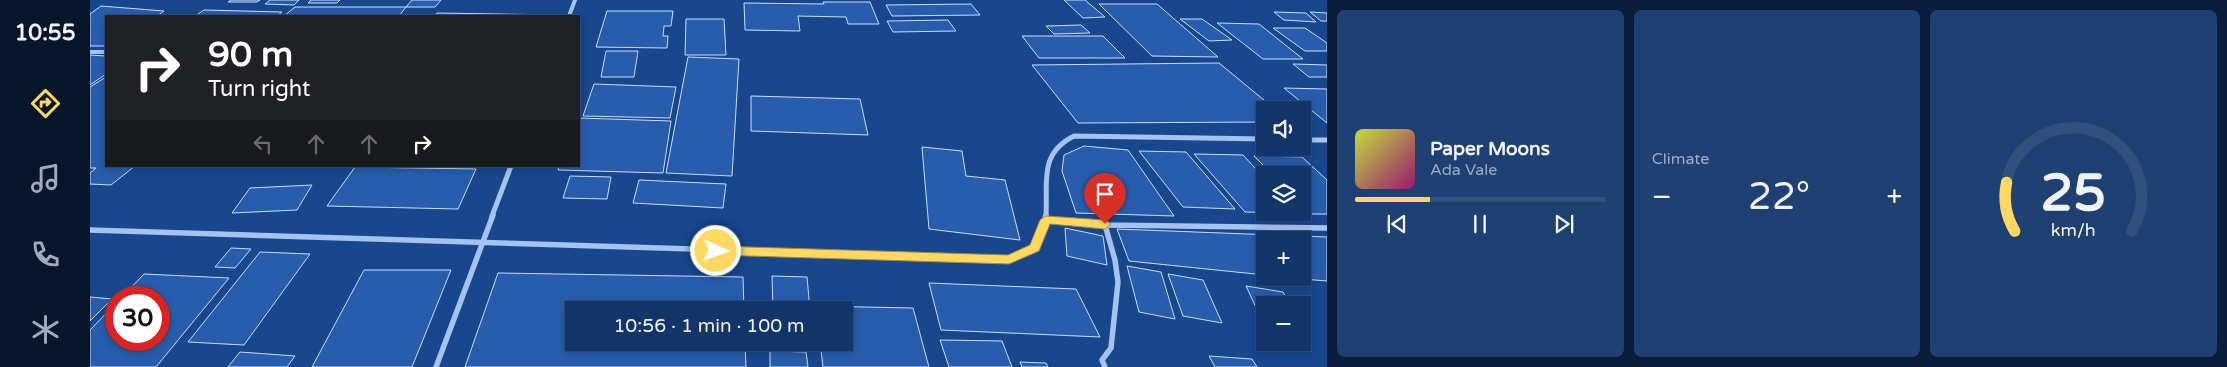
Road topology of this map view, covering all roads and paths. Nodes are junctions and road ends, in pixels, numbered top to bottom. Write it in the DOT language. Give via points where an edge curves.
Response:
graph roads {
  1 [pos="575,0"];
  2 [pos="568,15"];
  3 [pos="90,52"];
  4 [pos="105,52"];
  5 [pos="1256,139"];
  6 [pos="1311,140"];
  7 [pos="1327,140"];
  8 [pos="511,167"];
  9 [pos="1046,220"];
  10 [pos="1105,224"];
  11 [pos="1327,228"];
  12 [pos="90,230"];
  13 [pos="482,244"];
  14 [pos="436,367"];
  15 [pos="1105,367"];
  1 -- 2 [label="street"];
  3 -- 4 [label="street"];
  5 -- 9 [label="street" via="1074,136 1061,140 1047,162"];
  6 -- 7 [label="street"];
  8 -- 13 [label="street"];
  9 -- 10 [label="street"];
  9 -- 13 [label="street" via="1035,248 1009,259"];
  10 -- 11 [label="street"];
  10 -- 15 [label="street" via="1118,282 1111,348 1102,360"];
  12 -- 13 [label="street"];
  13 -- 14 [label="street"];
}
